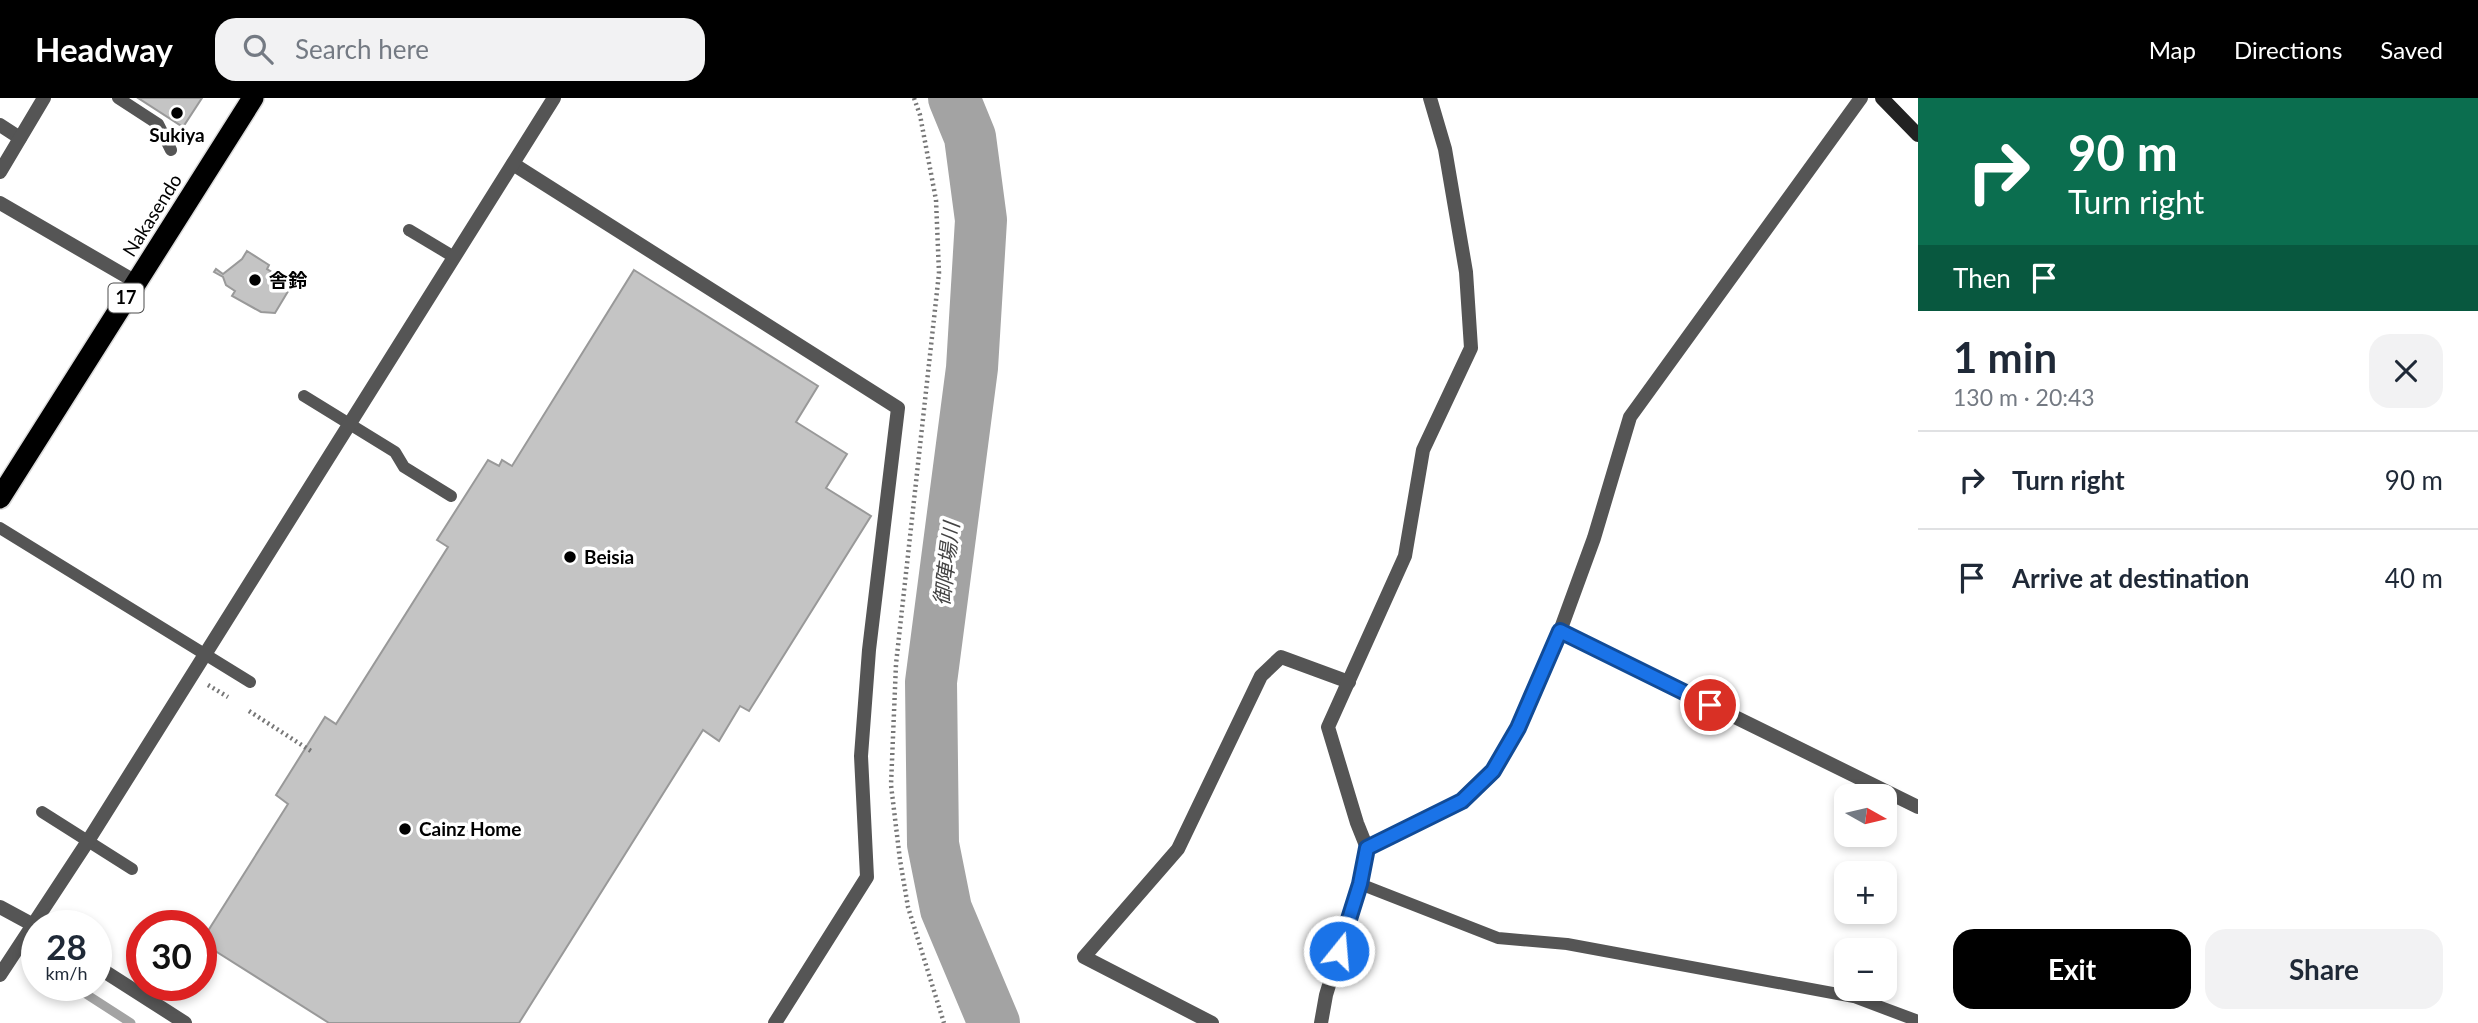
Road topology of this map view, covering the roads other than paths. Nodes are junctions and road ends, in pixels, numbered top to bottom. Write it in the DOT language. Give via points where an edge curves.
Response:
graph roads {
  1 [pos="44,98"];
  2 [pos="118,98"];
  3 [pos="253,98"];
  4 [pos="554,98"];
  5 [pos="1430,98"];
  6 [pos="1861,98"];
  7 [pos="1882,98"];
  8 [pos="0,125"];
  9 [pos="1918,135"];
  10 [pos="20,138"];
  11 [pos="171,150"];
  12 [pos="513,164"];
  13 [pos="0,172"];
  14 [pos="0,203"];
  15 [pos="409,230"];
  16 [pos="454,257"];
  17 [pos="136,282"];
  18 [pos="304,396"];
  19 [pos="350,424"];
  20 [pos="451,496"];
  21 [pos="0,498"];
  22 [pos="0,528"];
  23 [pos="1560,631"];
  24 [pos="204,654"];
  25 [pos="250,682"];
  26 [pos="1349,682"];
  27 [pos="1918,807"];
  28 [pos="42,812"];
  29 [pos="88,841"];
  30 [pos="1367,848"];
  31 [pos="132,869"];
  32 [pos="1360,884"];
  33 [pos="0,907"];
  34 [pos="44,910"];
  35 [pos="21,919"];
  36 [pos="21,945"];
  37 [pos="0,975"];
  38 [pos="112,976"];
  39 [pos="1918,1021"];
  40 [pos="185,1023"];
  41 [pos="775,1023"];
  42 [pos="1212,1023"];
  43 [pos="1321,1023"];
  1 -- 10 [label="street"];
  2 -- 11 [label="lane" via="158,124"];
  3 -- 17 [label="highway, Nakasendo / 17"];
  4 -- 12 [label="street"];
  5 -- 26 [label="street" via="1445,149 1466,272 1471,348 1423,450 1405,556"];
  6 -- 23 [label="street" via="1630,417"];
  7 -- 9 [label="street"];
  8 -- 10 [label="street"];
  10 -- 13 [label="street"];
  12 -- 16 [label="street"];
  12 -- 41 [label="street" via="898,408 860,756 867,877"];
  14 -- 17 [label="street"];
  15 -- 16 [label="lane"];
  16 -- 19 [label="street"];
  17 -- 21 [label="highway, Nakasendo / 17"];
  18 -- 19 [label="lane"];
  19 -- 20 [label="lane" via="395,452 404,467"];
  19 -- 24 [label="street"];
  22 -- 24 [label="lane"];
  23 -- 27 [label="street"];
  23 -- 30 [label="street" via="1518,728 1493,771 1462,801"];
  24 -- 25 [label="lane"];
  24 -- 29 [label="street"];
  26 -- 30 [label="street" via="1328,727"];
  26 -- 42 [label="street" via="1280,657 1261,676 1178,849 1084,957"];
  28 -- 29 [label="lane"];
  29 -- 31 [label="lane"];
  29 -- 34 [label="street"];
  30 -- 32 [label="street"];
  32 -- 39 [label="lane" via="1498,938 1567,944 1854,996"];
  32 -- 43 [label="street"];
  33 -- 35 [label="street"];
  36 -- 37 [label="street"];
  38 -- 40 [label="street"];
}
